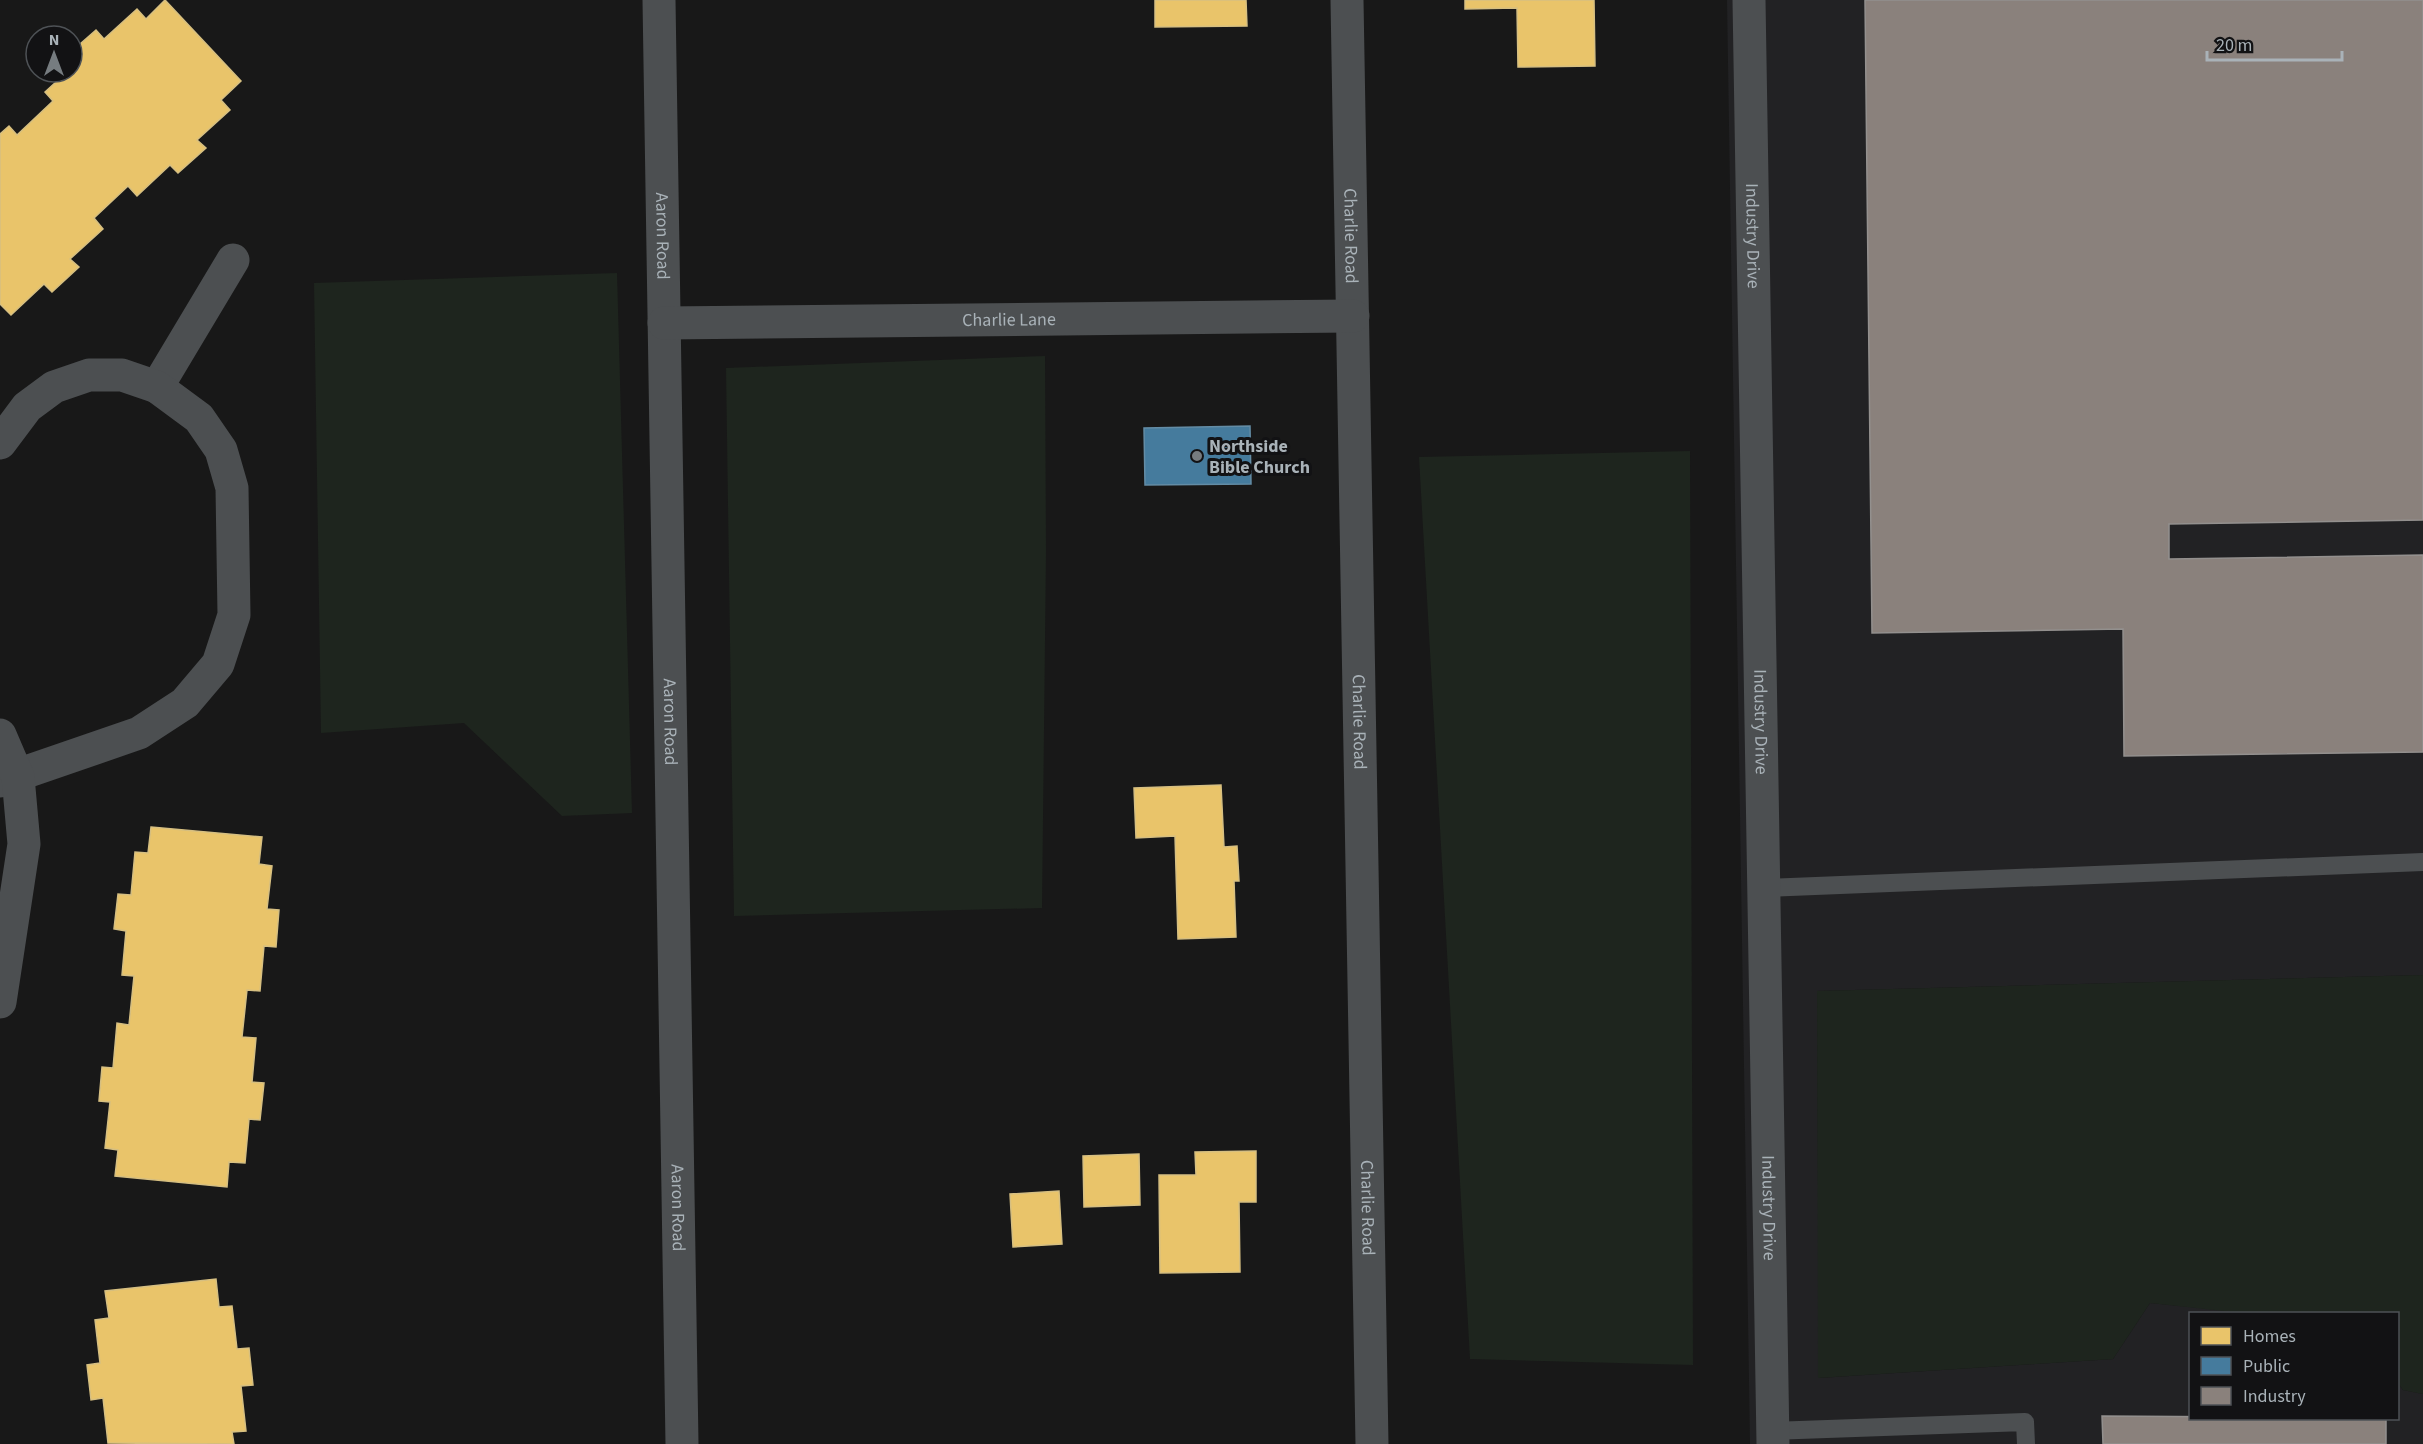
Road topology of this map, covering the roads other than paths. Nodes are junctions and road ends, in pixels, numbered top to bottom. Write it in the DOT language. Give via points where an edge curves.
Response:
graph roads {
  1 [pos="659,0"];
  2 [pos="1347,0"];
  3 [pos="1749,0"];
  4 [pos="233,260"];
  5 [pos="1353,316"];
  6 [pos="664,323"];
  7 [pos="157,387"];
  8 [pos="0,443"];
  9 [pos="0,735"];
  10 [pos="9,779"];
  11 [pos="2423,862"];
  12 [pos="1763,888"];
  13 [pos="0,1002"];
  14 [pos="1772,1438"];
  15 [pos="682,1444"];
  16 [pos="1372,1444"];
  17 [pos="2026,1444"];
  1 -- 6 [label="street, Aaron Road"];
  2 -- 5 [label="street, Charlie Road"];
  3 -- 12 [label="street, Industry Drive"];
  4 -- 7 [label="street"];
  5 -- 6 [label="street, Charlie Lane"];
  5 -- 16 [label="street, Charlie Road"];
  6 -- 15 [label="street, Aaron Road"];
  7 -- 8 [label="street" via="122,375 88,375 54,387 27,407"];
  7 -- 10 [label="street" via="199,418 221,450 232,488 234,615 218,664 185,703 139,733"];
  9 -- 10 [label="street"];
  10 -- 13 [label="street" via="24,844"];
  11 -- 12 [label="lane"];
  12 -- 14 [label="street, Industry Drive"];
  14 -- 17 [label="lane" via="2025,1422"];
}
